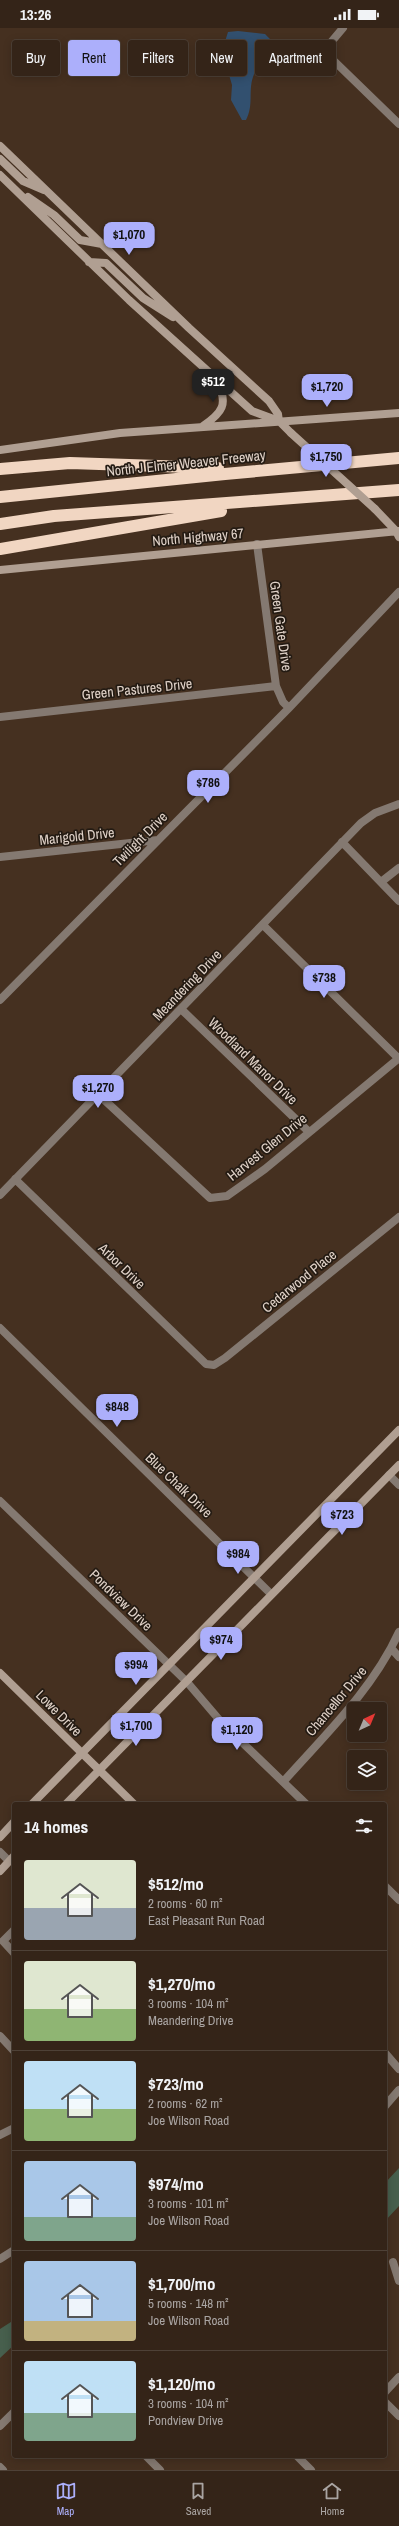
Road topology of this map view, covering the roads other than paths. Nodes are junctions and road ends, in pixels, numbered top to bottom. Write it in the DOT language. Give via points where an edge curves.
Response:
graph roads {
  1 [pos="343,28"];
  2 [pos="399,124"];
  3 [pos="0,146"];
  4 [pos="0,159"];
  5 [pos="0,175"];
  6 [pos="8,183"];
  7 [pos="48,192"];
  8 [pos="102,244"];
  9 [pos="89,262"];
  10 [pos="189,328"];
  11 [pos="213,376"];
  12 [pos="399,413"];
  13 [pos="279,421"];
  14 [pos="202,427"];
  15 [pos="0,450"];
  16 [pos="399,458"];
  17 [pos="0,468"];
  18 [pos="271,470"];
  19 [pos="399,490"];
  20 [pos="0,497"];
  21 [pos="297,498"];
  22 [pos="0,524"];
  23 [pos="398,532"];
  24 [pos="257,544"];
  25 [pos="0,549"];
  26 [pos="0,570"];
  27 [pos="399,592"];
  28 [pos="276,686"];
  29 [pos="289,708"];
  30 [pos="0,717"];
  31 [pos="399,804"];
  32 [pos="158,840"];
  33 [pos="342,842"];
  34 [pos="0,856"];
  35 [pos="399,868"];
  36 [pos="381,882"];
  37 [pos="399,901"];
  38 [pos="263,925"];
  39 [pos="4,994"];
  40 [pos="0,1000"];
  41 [pos="181,1009"];
  42 [pos="399,1058"];
  43 [pos="99,1095"];
  44 [pos="308,1131"];
  45 [pos="15,1179"];
  46 [pos="0,1195"];
  47 [pos="399,1217"];
  48 [pos="0,1328"];
  49 [pos="214,1365"];
  50 [pos="399,1430"];
  51 [pos="399,1465"];
  52 [pos="390,1475"];
  53 [pos="399,1485"];
  54 [pos="0,1501"];
  55 [pos="254,1577"];
  56 [pos="271,1594"];
  57 [pos="399,1632"];
  58 [pos="391,1648"];
  59 [pos="399,1657"];
  60 [pos="170,1665"];
  61 [pos="0,1673"];
  62 [pos="187,1682"];
  63 [pos="81,1753"];
  64 [pos="99,1770"];
  65 [pos="284,1781"];
  66 [pos="34,1802"];
  67 [pos="68,1802"];
  68 [pos="132,1802"];
  69 [pos="304,1802"];
  70 [pos="12,1824"];
  71 [pos="0,1837"];
  72 [pos="0,1852"];
  73 [pos="12,1859"];
  74 [pos="0,1871"];
  75 [pos="387,1888"];
  76 [pos="399,1900"];
  77 [pos="12,1932"];
  78 [pos="12,1951"];
  79 [pos="0,2036"];
  80 [pos="12,2049"];
  81 [pos="387,2055"];
  82 [pos="399,2069"];
  83 [pos="399,2090"];
  84 [pos="387,2104"];
  85 [pos="12,2129"];
  86 [pos="0,2135"];
  87 [pos="12,2251"];
  88 [pos="0,2259"];
  89 [pos="393,2262"];
  90 [pos="399,2282"];
  91 [pos="399,2377"];
  92 [pos="387,2390"];
  93 [pos="387,2404"];
  94 [pos="12,2414"];
  95 [pos="399,2416"];
  96 [pos="0,2426"];
  97 [pos="148,2458"];
  98 [pos="299,2458"];
  99 [pos="0,2467"];
  100 [pos="3,2470"];
  101 [pos="160,2470"];
  102 [pos="311,2470"];
  1 -- 2 [label="street" via="328,47 332,58"];
  3 -- 7 [label="main road"];
  4 -- 7 [label="main road" via="23,181"];
  5 -- 6 [label="main road"];
  6 -- 8 [label="main road" via="54,215 80,240"];
  6 -- 9 [label="main road"];
  7 -- 8 [label="main road"];
  8 -- 10 [label="main road"];
  9 -- 10 [label="main road" via="106,263 143,298"];
  9 -- 11 [label="main road"];
  10 -- 13 [label="main road" via="269,401 278,414"];
  11 -- 13 [label="main road" via="252,411"];
  11 -- 14 [label="main road" via="222,392 224,402 221,412"];
  12 -- 13 [label="main road"];
  13 -- 14 [label="main road"];
  13 -- 23 [label="main road, bridge"];
  14 -- 15 [label="main road" via="120,433"];
  16 -- 18 [label="highway, North J Elmer Weaver Freeway"];
  17 -- 18 [label="highway" via="70,462"];
  18 -- 20 [label="highway, North J Elmer Weaver Freeway"];
  19 -- 21 [label="highway"];
  21 -- 22 [label="highway" via="54,516"];
  21 -- 25 [label="highway"];
  23 -- 24 [label="main road, North Highway 67"];
  24 -- 26 [label="main road, North Highway 67"];
  24 -- 28 [label="street, Green Gate Drive"];
  27 -- 29 [label="street, Twilight Drive"];
  28 -- 29 [label="street, Green Gate Drive"];
  28 -- 30 [label="street, Green Pastures Drive"];
  29 -- 32 [label="street, Twilight Drive"];
  31 -- 33 [label="street, Meandering Drive" via="375,813"];
  32 -- 34 [label="street, Marigold Drive"];
  32 -- 39 [label="street, Twilight Drive"];
  33 -- 36 [label="street"];
  33 -- 38 [label="street, Meandering Drive"];
  35 -- 36 [label="street"];
  36 -- 37 [label="street"];
  38 -- 41 [label="street, Meandering Drive"];
  38 -- 42 [label="street"];
  39 -- 40 [label="street, Twilight Drive"];
  41 -- 43 [label="street, Meandering Drive"];
  41 -- 44 [label="street, Woodland Manor Drive"];
  42 -- 44 [label="street, Harvest Glen Drive"];
  43 -- 44 [label="street, Harvest Glen Drive" via="210,1198 227,1196 265,1169"];
  43 -- 45 [label="street, Meandering Drive"];
  45 -- 46 [label="street, Meandering Drive"];
  45 -- 49 [label="street, Arbor Drive" via="200,1359 206,1364"];
  47 -- 49 [label="street, Cedarwood Place"];
  48 -- 55 [label="street, Blue Chalk Drive"];
  50 -- 55 [label="main road"];
  51 -- 52 [label="main road"];
  52 -- 53 [label="street"];
  52 -- 56 [label="main road"];
  54 -- 60 [label="street, Pondview Drive"];
  55 -- 56 [label="street, Blue Chalk Drive"];
  55 -- 60 [label="main road"];
  56 -- 62 [label="main road"];
  57 -- 58 [label="street, Chancellor Drive"];
  58 -- 59 [label="street"];
  58 -- 65 [label="street, Chancellor Drive" via="379,1671 339,1721"];
  60 -- 62 [label="street, Pondview Drive"];
  60 -- 63 [label="main road"];
  61 -- 63 [label="main road, Lowe Drive"];
  62 -- 64 [label="main road"];
  62 -- 65 [label="street, Pondview Drive" via="222,1723"];
  63 -- 64 [label="main road, Lowe Drive"];
  63 -- 66 [label="main road"];
  64 -- 67 [label="main road"];
  64 -- 68 [label="main road, Lowe Drive"];
  65 -- 69 [label="street, Pondview Drive"];
  70 -- 71 [label="main road"];
  72 -- 73 [label="street"];
  73 -- 74 [label="main road"];
  75 -- 76 [label="street"];
  77 -- 78 [label="street" via="3,1942"];
  79 -- 80 [label="street"];
  81 -- 82 [label="street"];
  83 -- 84 [label="street"];
  85 -- 86 [label="street"];
  87 -- 88 [label="street"];
  89 -- 90 [label="street"];
  91 -- 92 [label="street"];
  93 -- 95 [label="street"];
  94 -- 96 [label="street"];
  97 -- 101 [label="street"];
  98 -- 102 [label="street"];
  99 -- 100 [label="street"];
}
